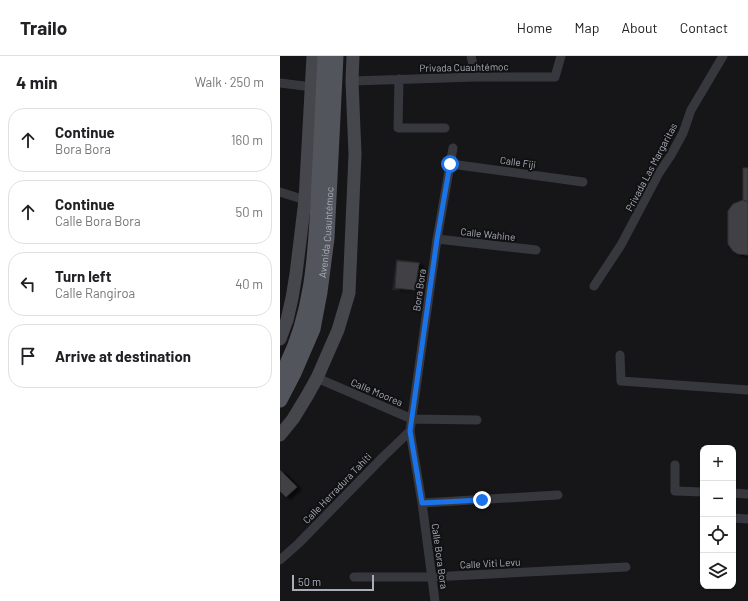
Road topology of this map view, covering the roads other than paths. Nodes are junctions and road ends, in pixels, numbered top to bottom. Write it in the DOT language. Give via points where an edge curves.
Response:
graph roads {
  1 [pos="313,56"];
  2 [pos="325,56"];
  3 [pos="336,56"];
  4 [pos="354,56"];
  5 [pos="471,56"];
  6 [pos="561,56"];
  7 [pos="723,56"];
  8 [pos="476,77"];
  9 [pos="399,79"];
  10 [pos="352,81"];
  11 [pos="280,83"];
  12 [pos="312,87"];
  13 [pos="445,128"];
  14 [pos="453,148"];
  15 [pos="450,164"];
  16 [pos="583,182"];
  17 [pos="280,192"];
  18 [pos="305,200"];
  19 [pos="437,239"];
  20 [pos="536,250"];
  21 [pos="594,286"];
  22 [pos="284,319"];
  23 [pos="280,339"];
  24 [pos="620,355"];
  25 [pos="280,377"];
  26 [pos="317,378"];
  27 [pos="748,390"];
  28 [pos="280,400"];
  29 [pos="412,419"];
  30 [pos="477,420"];
  31 [pos="410,431"];
  32 [pos="280,435"];
  33 [pos="675,465"];
  34 [pos="700,492"];
  35 [pos="736,493"];
  36 [pos="748,494"];
  37 [pos="558,495"];
  38 [pos="422,503"];
  39 [pos="736,518"];
  40 [pos="748,519"];
  41 [pos="280,560"];
  42 [pos="626,567"];
  43 [pos="354,578"];
  44 [pos="432,578"];
  45 [pos="435,601"];
  1 -- 12 [label="street"];
  2 -- 25 [label="main road, Avenida Cuauhtémoc" via="316,239 310,288 303,325"];
  3 -- 28 [label="main road, Avenida Cuauhtémoc" via="327,238 320,292 313,329"];
  4 -- 10 [label="street"];
  5 -- 8 [label="street"];
  6 -- 8 [label="street, Privada Cuauhtémoc" via="555,77"];
  7 -- 21 [label="street, Privada Las Margaritas" via="691,110 683,133 621,245"];
  8 -- 9 [label="street, Privada Cuauhtémoc"];
  9 -- 10 [label="street, Privada Cuauhtémoc"];
  9 -- 13 [label="street" via="398,128"];
  10 -- 26 [label="street" via="355,154 349,293 338,330"];
  11 -- 12 [label="street"];
  12 -- 18 [label="street"];
  14 -- 15 [label="street"];
  15 -- 16 [label="street, Calle Fiji"];
  15 -- 19 [label="street, Bora Bora"];
  17 -- 18 [label="street"];
  18 -- 22 [label="street" via="296,274"];
  19 -- 20 [label="street, Calle Wahine"];
  19 -- 29 [label="street, Bora Bora"];
  22 -- 23 [label="street"];
  24 -- 27 [label="street" via="621,380"];
  26 -- 29 [label="street, Calle Moorea"];
  26 -- 32 [label="street" via="293,420"];
  29 -- 30 [label="street, Calle Moorea"];
  29 -- 31 [label="street, Calle Bora Bora"];
  31 -- 38 [label="street, Calle Bora Bora"];
  31 -- 41 [label="street, Calle Herradura Tahiti"];
  33 -- 34 [label="street" via="675,491"];
  35 -- 36 [label="street"];
  37 -- 38 [label="street"];
  38 -- 44 [label="street, Calle Bora Bora"];
  39 -- 40 [label="street"];
  42 -- 44 [label="street, Calle Viti Levu"];
  43 -- 44 [label="street, Calle Viti Levu"];
  44 -- 45 [label="street, Calle Bora Bora"];
}
